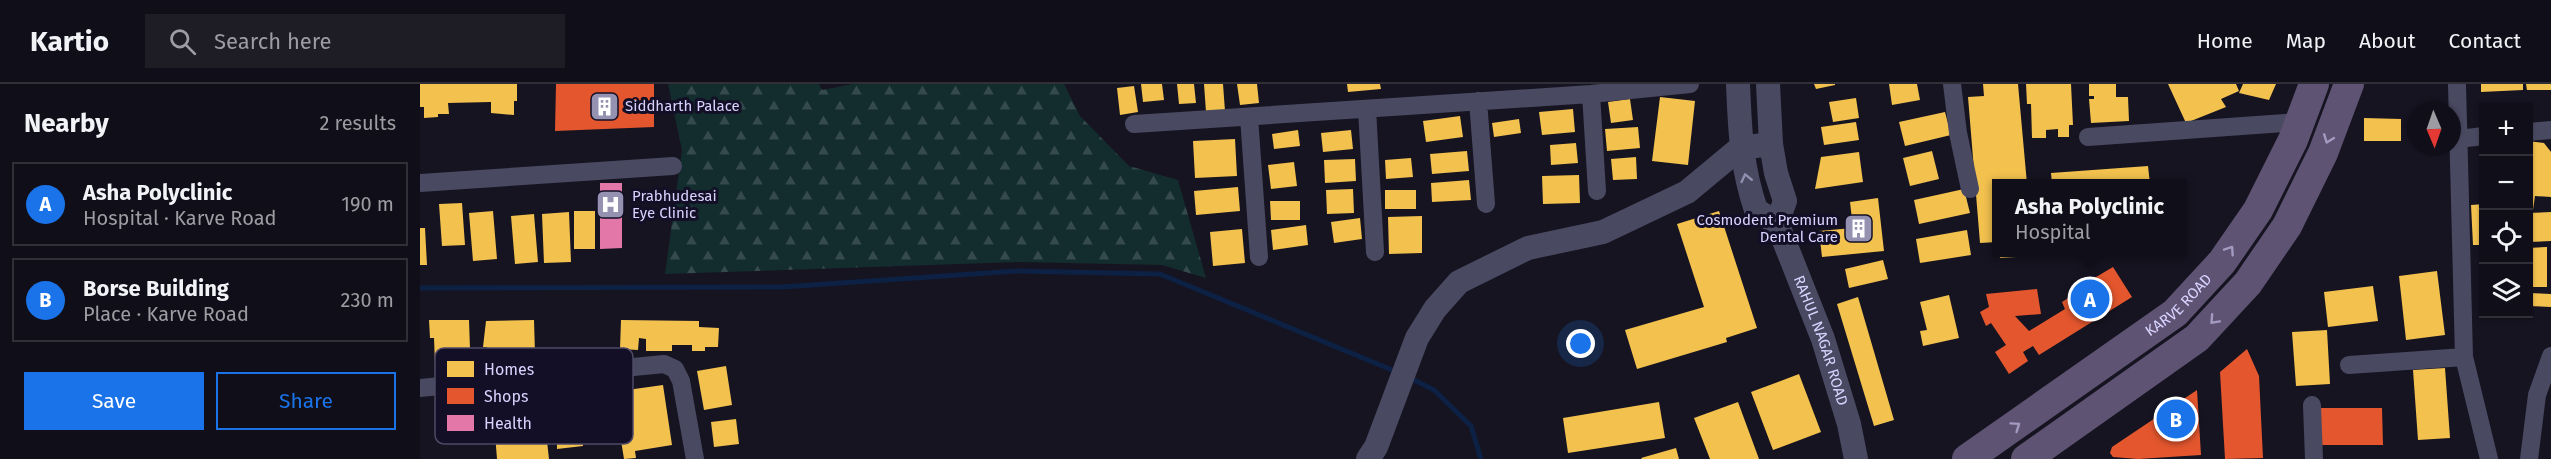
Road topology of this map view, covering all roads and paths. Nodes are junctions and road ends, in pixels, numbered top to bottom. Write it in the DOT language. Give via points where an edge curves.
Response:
graph roads {
  1 [pos="1690,84"];
  2 [pos="1738,84"];
  3 [pos="1768,84"];
  4 [pos="1952,84"];
  5 [pos="2314,84"];
  6 [pos="2349,84"];
  7 [pos="2457,84"];
  8 [pos="1592,94"];
  9 [pos="1478,101"];
  10 [pos="2457,102"];
  11 [pos="1367,109"];
  12 [pos="1249,117"];
  13 [pos="2300,122"];
  14 [pos="1134,124"];
  15 [pos="2551,130"];
  16 [pos="2533,132"];
  17 [pos="2088,137"];
  18 [pos="2479,137"];
  19 [pos="2461,139"];
  20 [pos="1771,144"];
  21 [pos="1740,147"];
  22 [pos="2458,156"];
  23 [pos="673,166"];
  24 [pos="420,183"];
  25 [pos="1970,189"];
  26 [pos="1597,190"];
  27 [pos="1486,204"];
  28 [pos="1777,223"];
  29 [pos="1375,252"];
  30 [pos="1259,257"];
  31 [pos="2551,356"];
  32 [pos="2464,357"];
  33 [pos="2349,365"];
  34 [pos="633,367"];
  35 [pos="435,387"];
  36 [pos="420,388"];
  37 [pos="2312,405"];
  38 [pos="2066,431"];
  39 [pos="695,459"];
  40 [pos="1368,459"];
  41 [pos="1856,459"];
  42 [pos="1967,459"];
  43 [pos="2026,459"];
  44 [pos="2055,459"];
  45 [pos="2314,459"];
  46 [pos="2489,459"];
  47 [pos="2529,459"];
  1 -- 8 [label="street"];
  2 -- 21 [label="street, RAHUL NAGAR ROAD"];
  3 -- 20 [label="street"];
  4 -- 25 [label="street"];
  5 -- 13 [label="main road, KARVE ROAD"];
  6 -- 38 [label="main road, one-way" via="2323,153 2287,226 2248,283 2198,338"];
  7 -- 10 [label="street"];
  8 -- 9 [label="street"];
  8 -- 26 [label="street"];
  9 -- 11 [label="street"];
  9 -- 27 [label="street"];
  11 -- 12 [label="street"];
  11 -- 29 [label="street"];
  12 -- 14 [label="street"];
  12 -- 30 [label="street"];
  13 -- 17 [label="street"];
  42 -- 13 [label="main road, KARVE ROAD, one-way" via="2175,313 2222,262 2258,210"];
  15 -- 16 [label="street"];
  18 -- 19 [label="street"];
  20 -- 21 [label="street"];
  20 -- 28 [label="street" via="1785,201"];
  28 -- 21 [label="street, RAHUL NAGAR ROAD, one-way" via="1756,210"];
  21 -- 40 [label="street" via="1687,192 1603,232 1528,248 1459,282 1417,338"];
  22 -- 32 [label="street"];
  23 -- 24 [label="street"];
  28 -- 41 [label="street, RAHUL NAGAR ROAD" via="1823,339"];
  31 -- 47 [label="street" via="2537,395"];
  32 -- 33 [label="street"];
  32 -- 46 [label="street"];
  34 -- 39 [label="street" via="664,364 675,369 681,381"];
  35 -- 36 [label="street"];
  37 -- 45 [label="street"];
  38 -- 43 [label="main road"];
  38 -- 44 [label="main road"];
}
